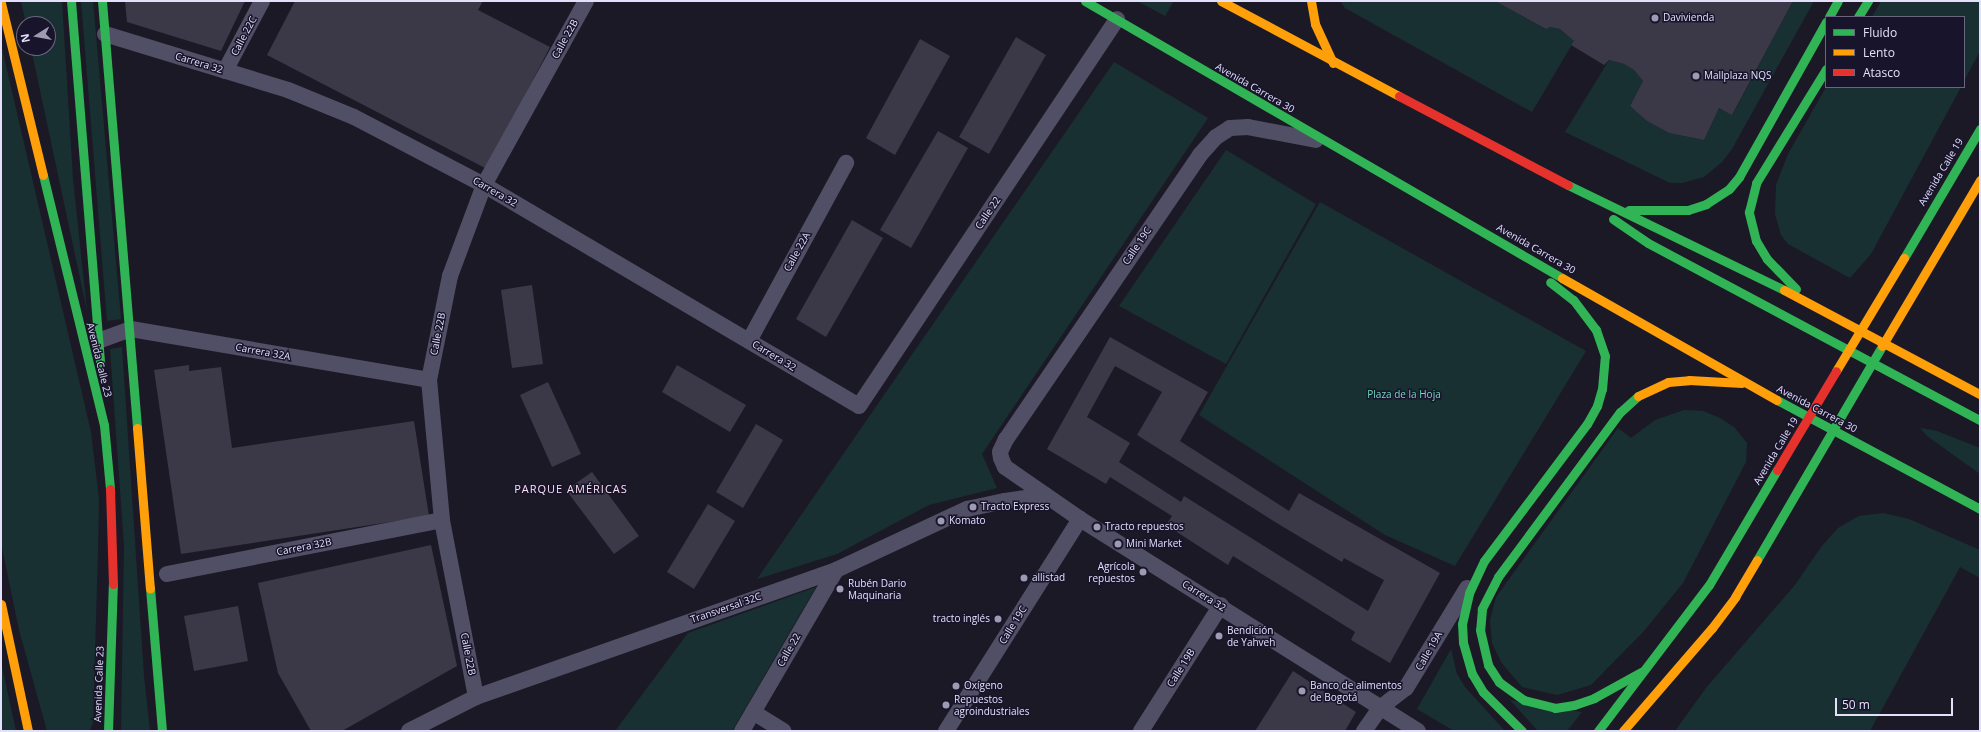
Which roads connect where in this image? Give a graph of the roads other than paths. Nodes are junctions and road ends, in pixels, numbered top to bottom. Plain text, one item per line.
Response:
1 (71, 1) edge
2 (102, 1) edge
3 (262, 1) edge
4 (1085, 1) edge
5 (1221, 1) edge
6 (1311, 1) edge
7 (1838, 1) edge
8 (1868, 1) edge
9 (583, 2) edge
10 (1, 3) edge
11 (1830, 16) edge
12 (1859, 16) edge
13 (1116, 20) junction
14 (1825, 24) edge
15 (105, 34) junction
16 (1333, 63) junction
17 (225, 71) junction
18 (1825, 71) edge
19 (1980, 129) edge
20 (1325, 142) junction
21 (846, 163) dead end
22 (1555, 179) junction
23 (1980, 180) edge
24 (484, 185) junction
25 (1617, 209) junction
26 (1495, 238) junction
27 (1808, 301) junction
28 (131, 329) junction
29 (98, 341) junction
30 (749, 341) junction
31 (429, 380) junction
32 (1746, 383) junction
33 (1980, 394) edge
34 (859, 406) joint
35 (1980, 420) edge
36 (104, 425) junction
37 (1000, 452) joint
38 (1046, 495) junction
39 (1980, 509) edge
40 (1080, 519) junction
41 (442, 520) junction
42 (1484, 561) junction
43 (836, 570) junction
44 (167, 574) dead end
45 (1, 604) edge
46 (1220, 605) junction
47 (1641, 672) junction
48 (476, 697) junction
49 (1380, 708) junction
50 (1642, 708) junction
51 (110, 709) junction
52 (753, 712) junction
53 (26, 718) junction
54 (28, 731) edge
55 (37, 731) edge
56 (102, 731) edge
57 (108, 731) edge
58 (162, 731) edge
59 (409, 731) edge
60 (742, 731) edge
61 (783, 731) edge
62 (946, 731) edge
63 (1141, 731) edge
64 (1364, 731) edge
65 (1418, 731) edge
66 (1522, 731) edge
67 (1598, 731) edge
68 (1622, 731) edge
69 (1636, 731) edge

1 - 29 main road
2 - 15 main road
3 - 17 street, Calle 22C
4 - 13 main road, Avenida Carrera 30
5 - 16 main road
6 - 16 main road
7 - 11 main road
8 - 12 main road
9 - 24 street, Calle 22B
10 - 36 main road, Avenida Calle 23
13 - 20 main road, Avenida Carrera 30
13 - 34 street, Calle 22
14 - 25 main road
15 - 17 street, Carrera 32
15 - 28 main road
16 - 22 main road
17 - 24 street, Carrera 32
18 - 27 main road
19 - 47 main road, Avenida Calle 19
20 - 26 main road, Avenida Carrera 30
20 - 37 street, Calle 19C
21 - 30 street, Calle 22A
22 - 25 main road
22 - 35 main road
23 - 50 main road
24 - 30 street, Carrera 32
24 - 31 street, Calle 22B
25 - 27 main road
26 - 32 main road, Avenida Carrera 30
26 - 42 main road
27 - 33 main road
28 - 29 street, Carrera 32A
28 - 31 street, Carrera 32A
28 - 58 main road
29 - 36 main road
30 - 34 street, Carrera 32
31 - 41 street, Calle 22B
32 - 39 main road, Avenida Carrera 30
32 - 47 main road
36 - 51 main road, Avenida Calle 23
37 - 38 street, Carrera 32
38 - 40 street, Carrera 32
38 - 43 street, Transversal 32C
40 - 46 street, Carrera 32
40 - 62 street, Calle 19C
41 - 44 street, Carrera 32B
41 - 48 street, Calle 22B
42 - 49 street, Calle 19A
42 - 66 main road
43 - 48 street, Transversal 32C
43 - 52 street, Calle 22
45 - 53 main road
46 - 49 street, Carrera 32
46 - 63 street, Calle 19B
47 - 67 main road, Avenida Calle 19
48 - 59 street, Transversal 32C
49 - 64 street, Calle 19A
49 - 65 street, Carrera 32
50 - 68 main road
50 - 69 main road
51 - 56 main road
51 - 57 main road, Avenida Calle 23
52 - 60 street, Calle 22
52 - 61 street
53 - 54 main road
53 - 55 main road

